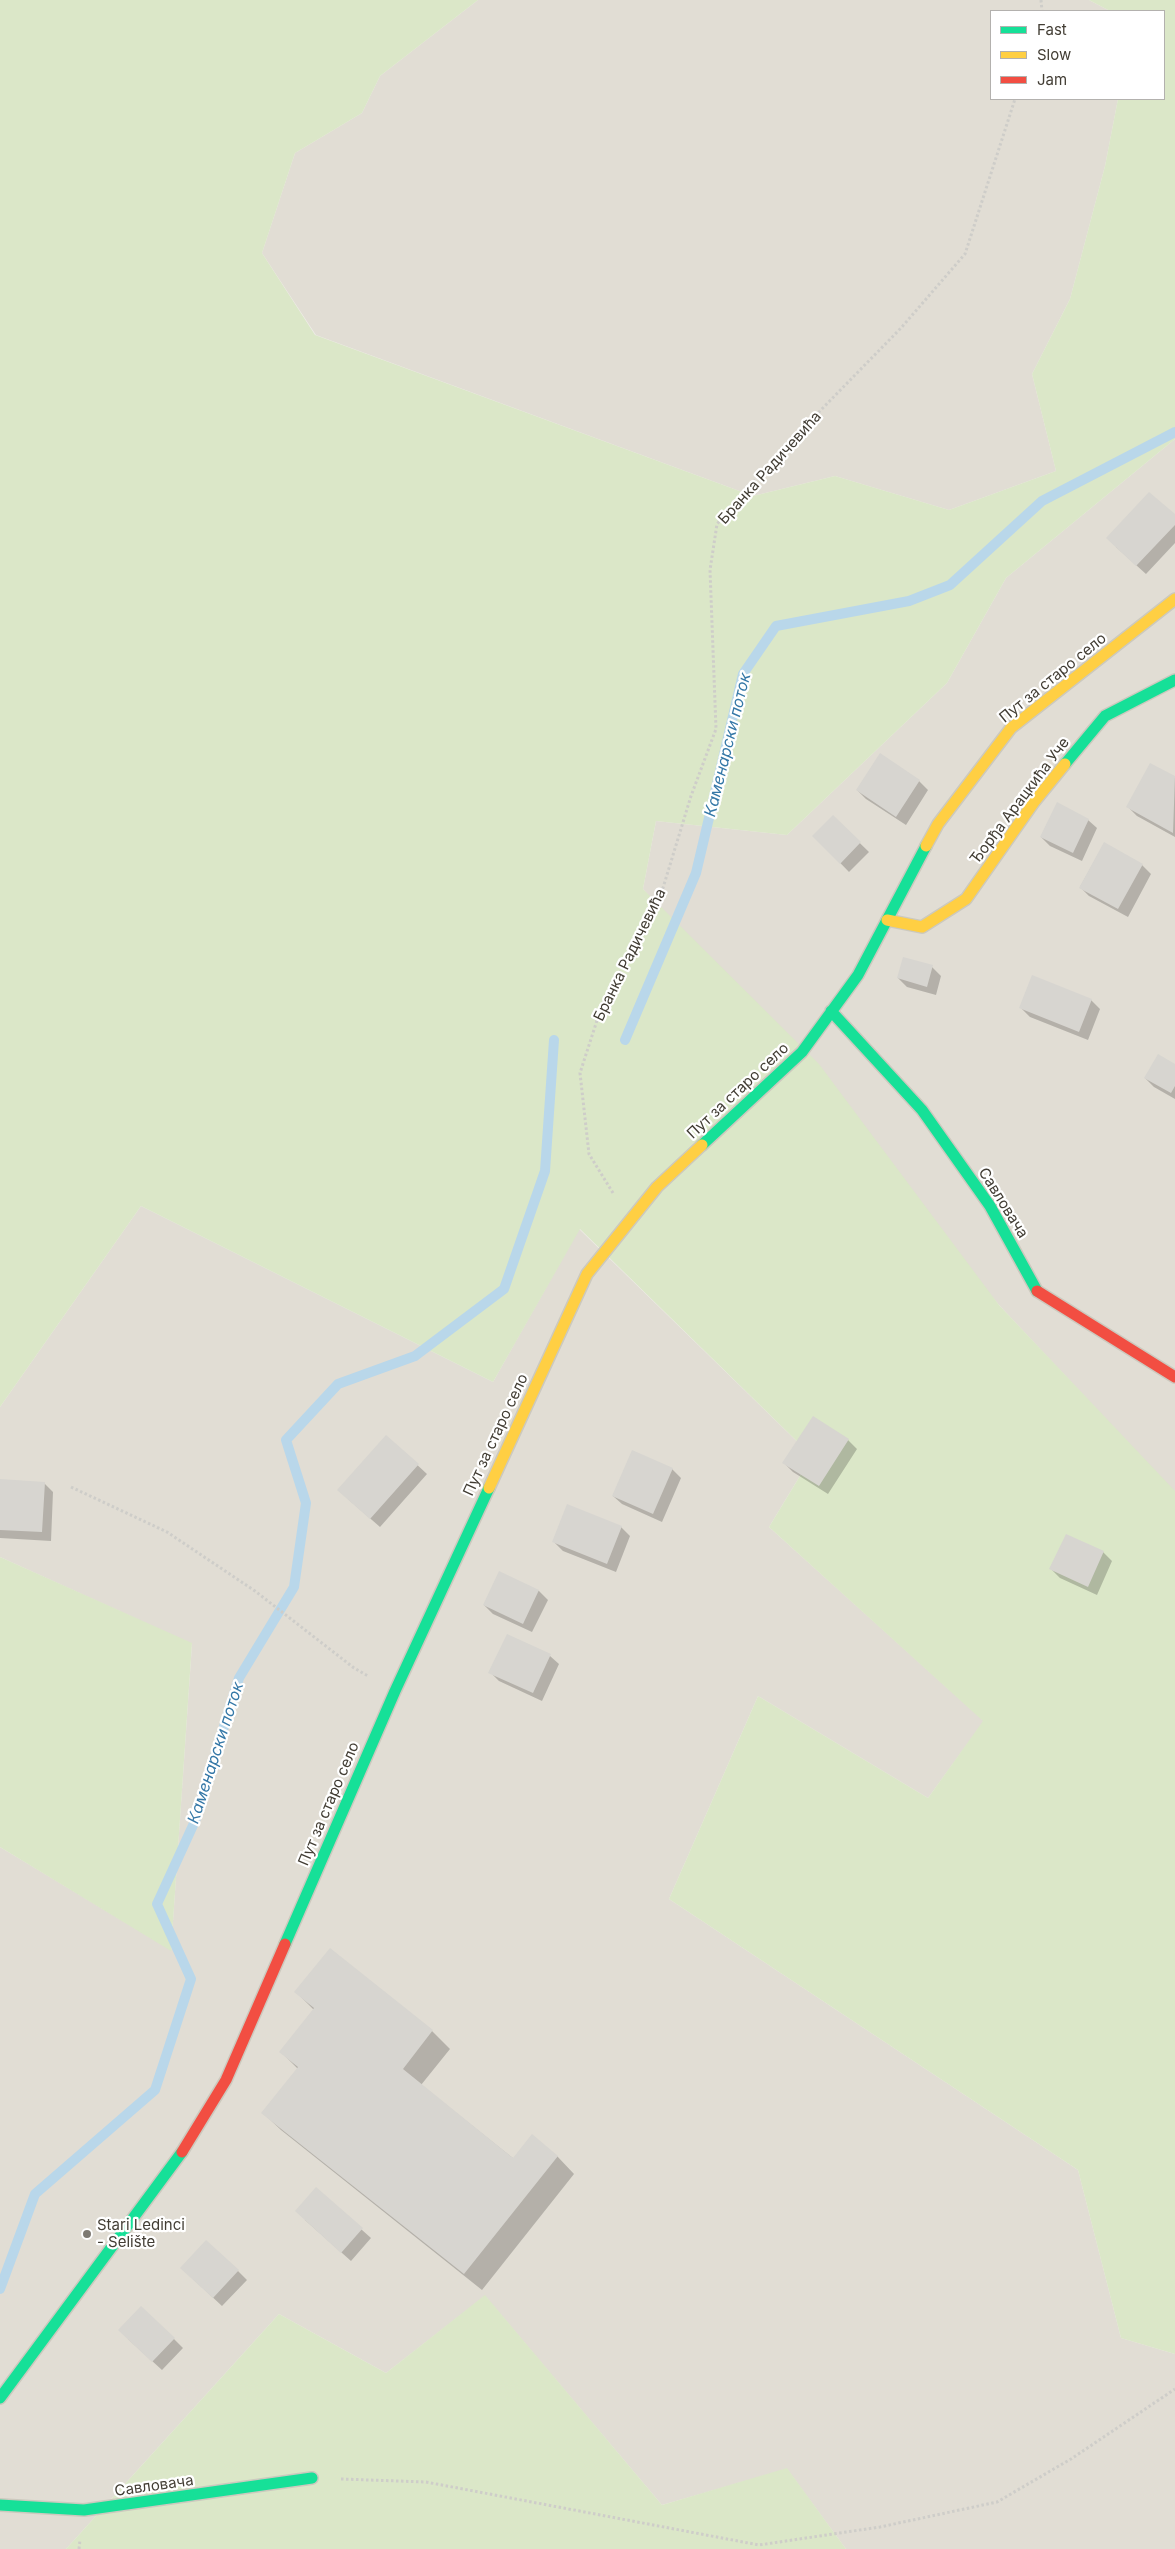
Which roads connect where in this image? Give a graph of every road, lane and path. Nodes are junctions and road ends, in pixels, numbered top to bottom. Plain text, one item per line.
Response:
1 (1015, 100) edge
2 (1175, 599) edge
3 (1175, 680) edge
4 (887, 920) junction
5 (831, 1011) junction
6 (630, 1221) junction
7 (1175, 1377) edge
8 (70, 1486) dead end
9 (395, 1691) junction
10 (1175, 2389) edge
11 (0, 2398) edge
12 (312, 2478) joint
13 (0, 2505) edge

1 - 6 path, Бранка Радичевића
2 - 4 street, Пут за старо село
3 - 4 street, Ђорђа Арацкића Уче
4 - 5 street, Пут за старо село
5 - 6 street, Пут за старо село
5 - 7 street, Савловача
6 - 9 street, Пут за старо село
8 - 9 path
9 - 11 street, Пут за старо село
10 - 12 path
12 - 13 street, Савловача

